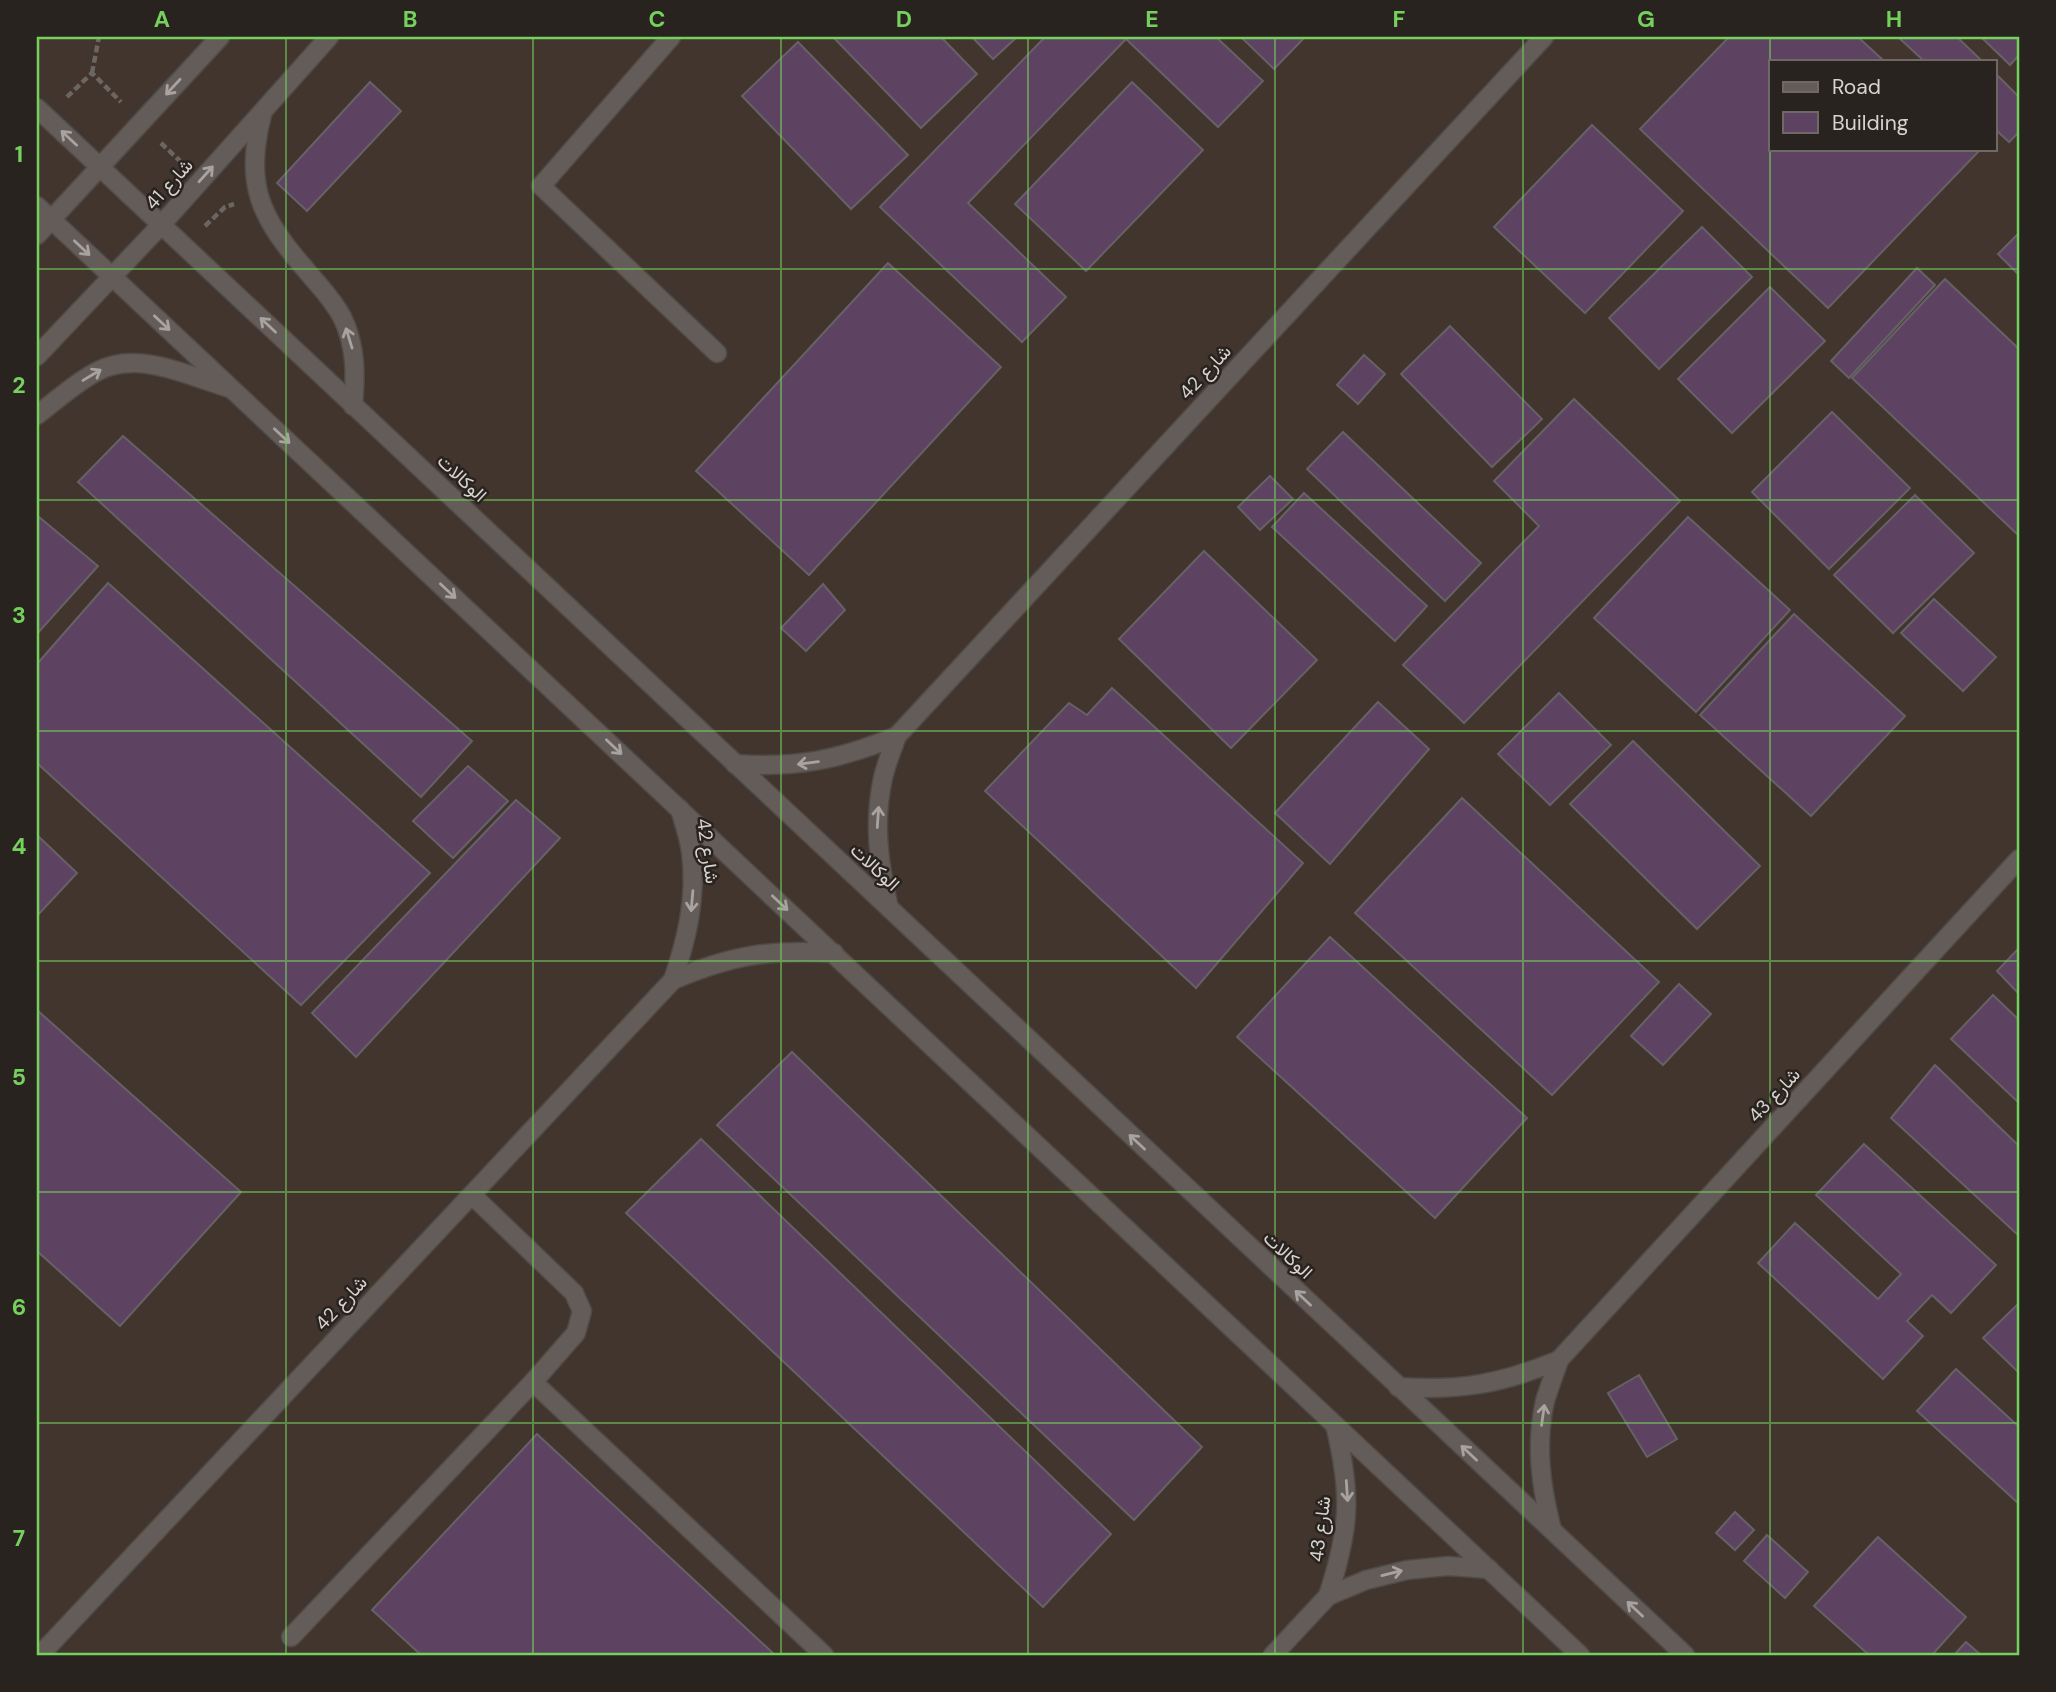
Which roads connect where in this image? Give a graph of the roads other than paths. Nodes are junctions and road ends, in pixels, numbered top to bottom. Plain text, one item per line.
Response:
1 (220, 37) edge
2 (329, 37) edge
3 (671, 37) edge
4 (1544, 37) edge
5 (37, 108) edge
6 (263, 111) junction
7 (100, 167) junction
8 (37, 206) edge
9 (51, 219) junction
10 (161, 225) junction
11 (37, 234) edge
12 (112, 277) junction
13 (717, 353) dead end
14 (37, 356) edge
15 (232, 389) junction
16 (354, 406) junction
17 (37, 415) edge
18 (897, 736) junction
19 (735, 764) junction
20 (680, 809) junction
21 (2019, 859) edge
22 (889, 908) junction
23 (834, 953) junction
24 (673, 980) junction
25 (472, 1195) junction
26 (1559, 1360) junction
27 (533, 1382) junction
28 (1398, 1387) junction
29 (1335, 1424) junction
30 (1552, 1531) junction
31 (1489, 1569) junction
32 (1328, 1596) junction
33 (291, 1637) dead end
34 (40, 1655) edge
35 (824, 1655) edge
36 (1273, 1655) edge
37 (1580, 1655) edge
38 (1685, 1655) edge

1 -> 7 street
2 - 6 street, شارع 41
3 - 13 street
4 - 18 street, شارع 42
7 -> 5 street, الوكالات
10 -> 6 street, شارع 41
16 -> 6 street
7 - 9 street
7 - 10 street, الوكالات
8 - 9 street
9 - 11 street
9 -> 12 street
10 - 12 street, شارع 41
16 -> 10 street, الوكالات
12 - 14 street, شارع 41
12 -> 15 street
17 -> 15 street
15 -> 20 street
16 - 19 street, الوكالات
18 -> 19 street, شارع 42
22 -> 18 street, شارع 42
19 - 22 street, الوكالات
20 -> 23 street
20 -> 24 street, شارع 42
21 - 26 street, شارع 43
28 -> 22 street, الوكالات
23 - 24 street, شارع 42
23 - 29 street
24 - 25 street, شارع 42
25 - 27 street
25 - 34 street, شارع 42
26 - 28 street, شارع 43
30 -> 26 street, شارع 43
27 - 33 street
27 - 35 street
30 -> 28 street, الوكالات
29 - 31 street
29 -> 32 street, شارع 43
38 -> 30 street, الوكالات
32 -> 31 street, شارع 43
31 - 37 street
32 - 36 street, شارع 43

